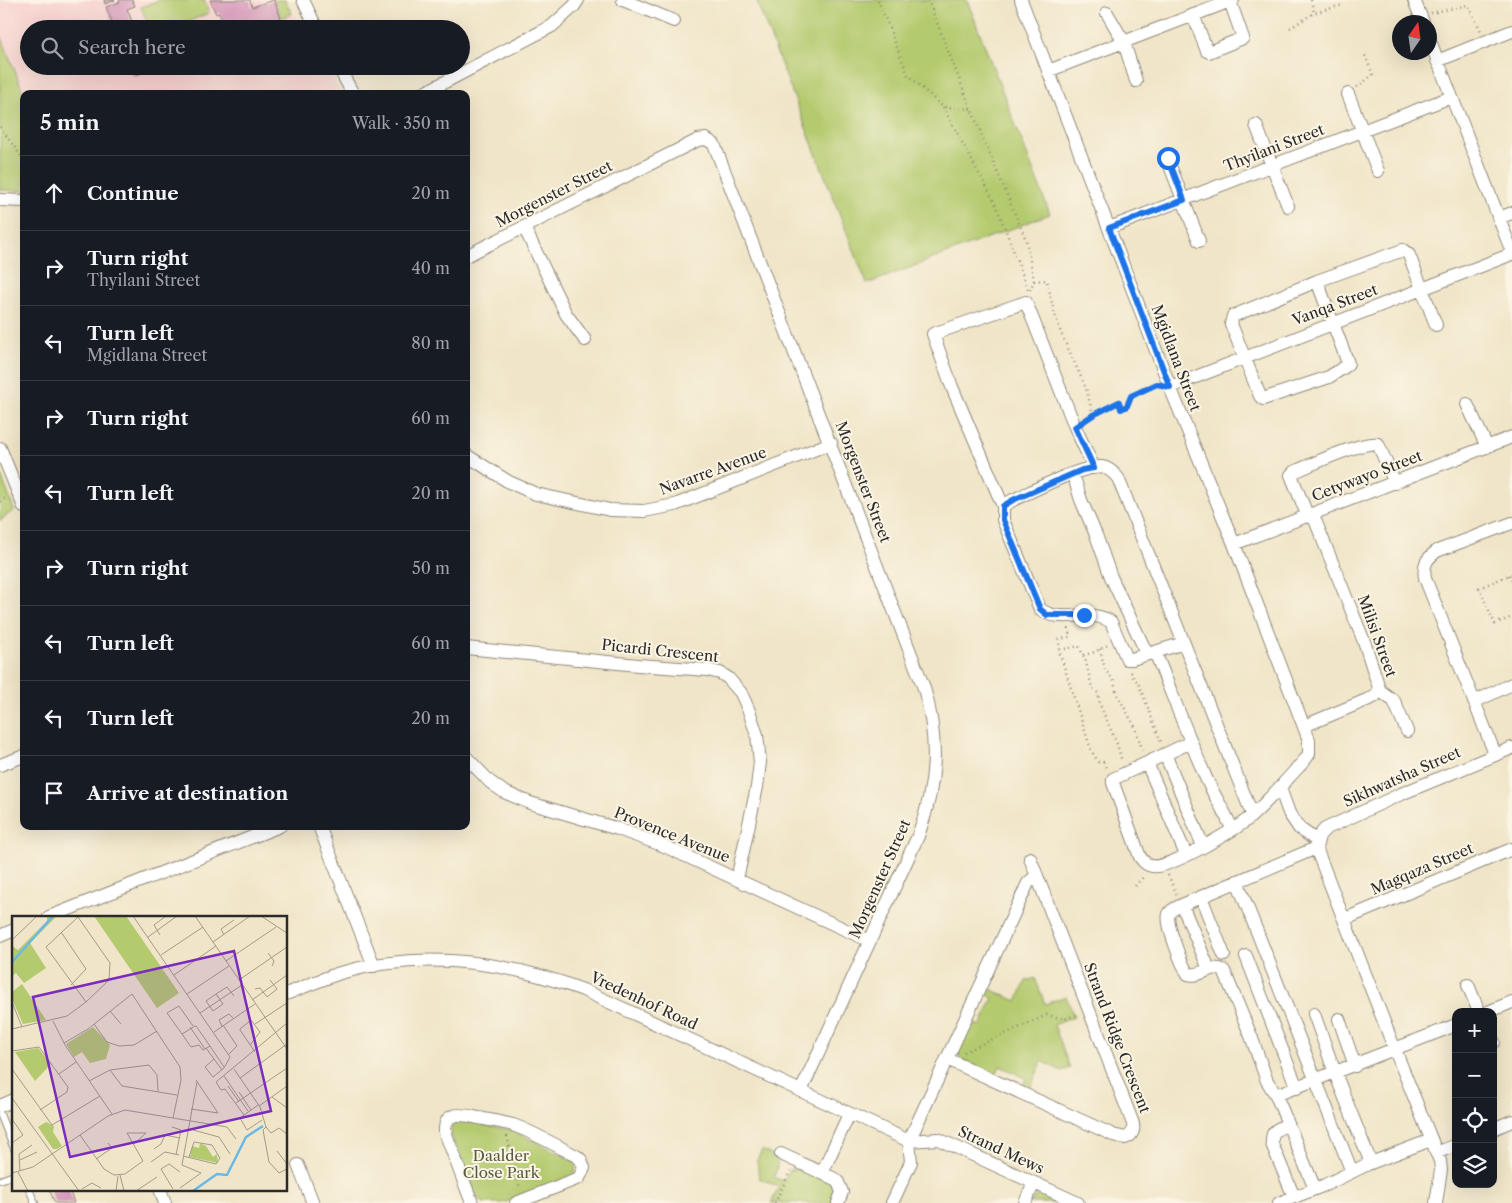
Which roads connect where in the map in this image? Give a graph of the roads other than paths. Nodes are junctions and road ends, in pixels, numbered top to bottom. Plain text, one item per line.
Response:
1 (303, 0) edge
2 (578, 0) edge
3 (623, 0) edge
4 (1021, 0) edge
5 (1231, 0) edge
6 (1414, 0) edge
7 (1107, 13) dead end
8 (1194, 15) junction
9 (1420, 15) edge
10 (313, 20) edge
11 (674, 21) dead end
12 (1512, 31) edge
13 (1124, 42) junction
14 (1437, 61) joint
15 (470, 69) edge
16 (1048, 71) junction
17 (343, 75) edge
18 (458, 75) edge
19 (1136, 82) dead end
20 (351, 90) edge
21 (430, 90) edge
22 (1348, 94) road end
23 (1451, 97) junction
24 (1256, 125) dead end
25 (1362, 131) junction
26 (1168, 158) dead end
27 (1272, 166) junction
28 (1378, 171) dead end
29 (0, 200) edge
30 (1184, 200) junction
31 (20, 201) edge
32 (1288, 206) dead end
33 (1512, 213) edge
34 (1499, 218) junction
35 (524, 228) junction
36 (1109, 228) junction
37 (1199, 242) dead end
38 (1512, 253) edge
39 (470, 254) edge
40 (1317, 281) junction
41 (1422, 289) junction
42 (1332, 324) junction
43 (1436, 325) dead end
44 (585, 340) dead end
45 (1244, 358) junction
46 (1170, 387) junction
47 (1467, 404) dead end
48 (1512, 437) edge
49 (831, 443) junction
50 (1487, 446) junction
51 (0, 448) edge
52 (470, 458) edge
53 (1094, 468) junction
54 (1073, 474) junction
55 (1395, 483) junction
56 (20, 497) edge
57 (1003, 506) junction
58 (1310, 516) junction
59 (1512, 523) edge
60 (1234, 544) junction
61 (1184, 643) junction
62 (470, 648) edge
63 (1151, 653) junction
64 (1512, 684) edge
65 (1379, 690) junction
66 (1474, 702) junction
67 (1304, 726) junction
68 (1407, 731) dead end
69 (1191, 742) junction
70 (1512, 748) edge
71 (1165, 754) junction
72 (1495, 754) junction
73 (20, 758) edge
74 (470, 761) edge
75 (1147, 763) junction
76 (0, 766) edge
77 (1280, 788) junction
78 (1252, 814) junction
79 (1232, 829) junction
80 (270, 830) edge
81 (321, 830) edge
82 (1317, 844) junction
83 (1204, 846) junction
84 (1512, 849) edge
85 (1186, 855) junction
86 (1030, 858) dead end
87 (1036, 876) junction
88 (736, 879) junction
89 (1237, 881) junction
90 (1201, 897) junction
91 (1182, 905) junction
92 (52, 916) edge
93 (1345, 919) junction
94 (12, 931) edge
95 (0, 936) edge
96 (870, 941) junction
97 (1224, 955) dead end
98 (1246, 956) dead end
99 (374, 966) junction
100 (1209, 969) junction
101 (1468, 985) dead end
102 (288, 993) edge
103 (1512, 1002) edge
104 (1477, 1008) edge
105 (1497, 1008) edge
106 (1314, 1014) dead end
107 (1338, 1019) dead end
108 (1452, 1027) edge
109 (1394, 1050) junction
110 (947, 1059) junction
111 (1355, 1066) junction
112 (1335, 1073) junction
113 (1316, 1080) junction
114 (1296, 1088) junction
115 (801, 1091) junction
116 (1276, 1095) junction
117 (12, 1101) edge
118 (0, 1106) edge
119 (0, 1114) edge
120 (849, 1114) junction
121 (1512, 1121) edge
122 (1288, 1124) junction
123 (1497, 1127) edge
124 (1431, 1140) junction
125 (909, 1141) junction
126 (12, 1144) edge
127 (1452, 1146) edge
128 (1436, 1153) junction
129 (781, 1154) dead end
130 (1371, 1163) junction
131 (298, 1164) dead end
132 (822, 1172) junction
133 (1352, 1172) junction
134 (12, 1176) edge
135 (0, 1180) edge
136 (1034, 1183) junction
137 (1315, 1189) junction
138 (29, 1190) edge
139 (160, 1190) edge
140 (1294, 1197) junction
141 (519, 1202) edge
142 (35, 1203) edge
143 (165, 1203) edge
144 (313, 1203) edge
145 (472, 1203) edge
146 (838, 1203) edge
147 (892, 1203) edge
148 (1025, 1203) edge
149 (1078, 1203) edge
150 (1279, 1203) edge
151 (1436, 1203) edge

1 - 10 street
2 - 15 street
3 - 11 street
4 - 16 street, Mgidlana Street
5 - 8 street
5 - 8 street
6 - 9 street
7 - 13 street
8 - 13 street
12 - 14 street
13 - 16 street
13 - 19 street
14 - 23 street
16 - 36 street, Mgidlana Street
17 - 20 street
18 - 21 street
22 - 25 street
23 - 25 street, Thyilani Street
23 - 34 street
24 - 27 street
25 - 27 street, Thyilani Street
25 - 28 street
26 - 30 street
27 - 30 street, Thyilani Street
27 - 32 street
29 - 31 street
30 - 36 street, Thyilani Street
30 - 37 street
33 - 34 street
34 - 38 street
35 - 39 street, Morgenster Street
35 - 44 street
35 - 49 street, Morgenster Street
36 - 46 street, Mgidlana Street
38 - 41 street, Vanqa Street
40 - 41 street
40 - 42 street
40 - 45 street
41 - 42 street, Vanqa Street
41 - 43 street
42 - 45 street, Vanqa Street
42 - 45 street
45 - 46 street, Vanqa Street
46 - 60 street, Mgidlana Street
47 - 50 street
48 - 50 street, Cetywayo Street
49 - 52 street, Navarre Avenue
49 - 96 street, Morgenster Street
50 - 55 street, Cetywayo Street
51 - 56 street
53 - 54 street
53 - 57 street
53 - 61 street
54 - 57 street
54 - 63 street
55 - 58 street, Cetywayo Street
55 - 58 street, Milisi Street
57 - 63 street
58 - 60 street, Cetywayo Street
58 - 65 street, Milisi Street
59 - 66 street
60 - 67 street, Mgidlana Street
61 - 63 street
61 - 78 street
62 - 88 street, Picardi Crescent
63 - 69 street
64 - 66 street
65 - 67 street, Milisi Street
65 - 68 street
66 - 72 street
67 - 77 street, Mgidlana Street
69 - 71 street
69 - 79 street
70 - 72 street, Sikhwatsha Street
71 - 75 street
71 - 83 street
72 - 82 street, Sikhwatsha Street
73 - 76 street
74 - 88 street, Provence Avenue
75 - 85 street
75 - 85 street
77 - 78 street
77 - 82 street
78 - 79 street
79 - 83 street
80 - 92 street
81 - 99 street
82 - 89 street
82 - 93 street
83 - 85 street
84 - 93 street, Magqaza Street
86 - 87 street, Strand Ridge Crescent
87 - 110 street
87 - 110 street, Strand Ridge Crescent
88 - 96 street, Provence Avenue
89 - 90 street
89 - 113 street
90 - 91 street
90 - 97 street
91 - 100 street
91 - 100 street
93 - 109 street
94 - 95 street
96 - 115 street, Morgenster Street
98 - 114 street
99 - 102 street, Vredenhof Road
99 - 115 street, Vredenhof Road
100 - 116 street
101 - 104 street
103 - 105 street
106 - 112 street
107 - 111 street
108 - 109 street
109 - 111 street
109 - 124 street
110 - 125 street
111 - 112 street
112 - 113 street
112 - 130 street
113 - 114 street
113 - 133 street
114 - 116 street
115 - 120 street, Vredenhof Road
116 - 122 street
117 - 118 street
119 - 126 lane
120 - 125 street, Vredenhof Road
120 - 132 street
121 - 123 street
122 - 137 street
122 - 140 street
124 - 128 street
124 - 130 street
125 - 136 street, Strand Mews
125 - 147 street
127 - 128 street
128 - 151 street
129 - 132 street
130 - 133 street
131 - 144 street
132 - 146 street
133 - 137 street
134 - 135 lane
136 - 148 street
136 - 149 street, Strand Mews
137 - 140 street
138 - 142 lane
139 - 143 street
140 - 150 street
141 - 145 street

